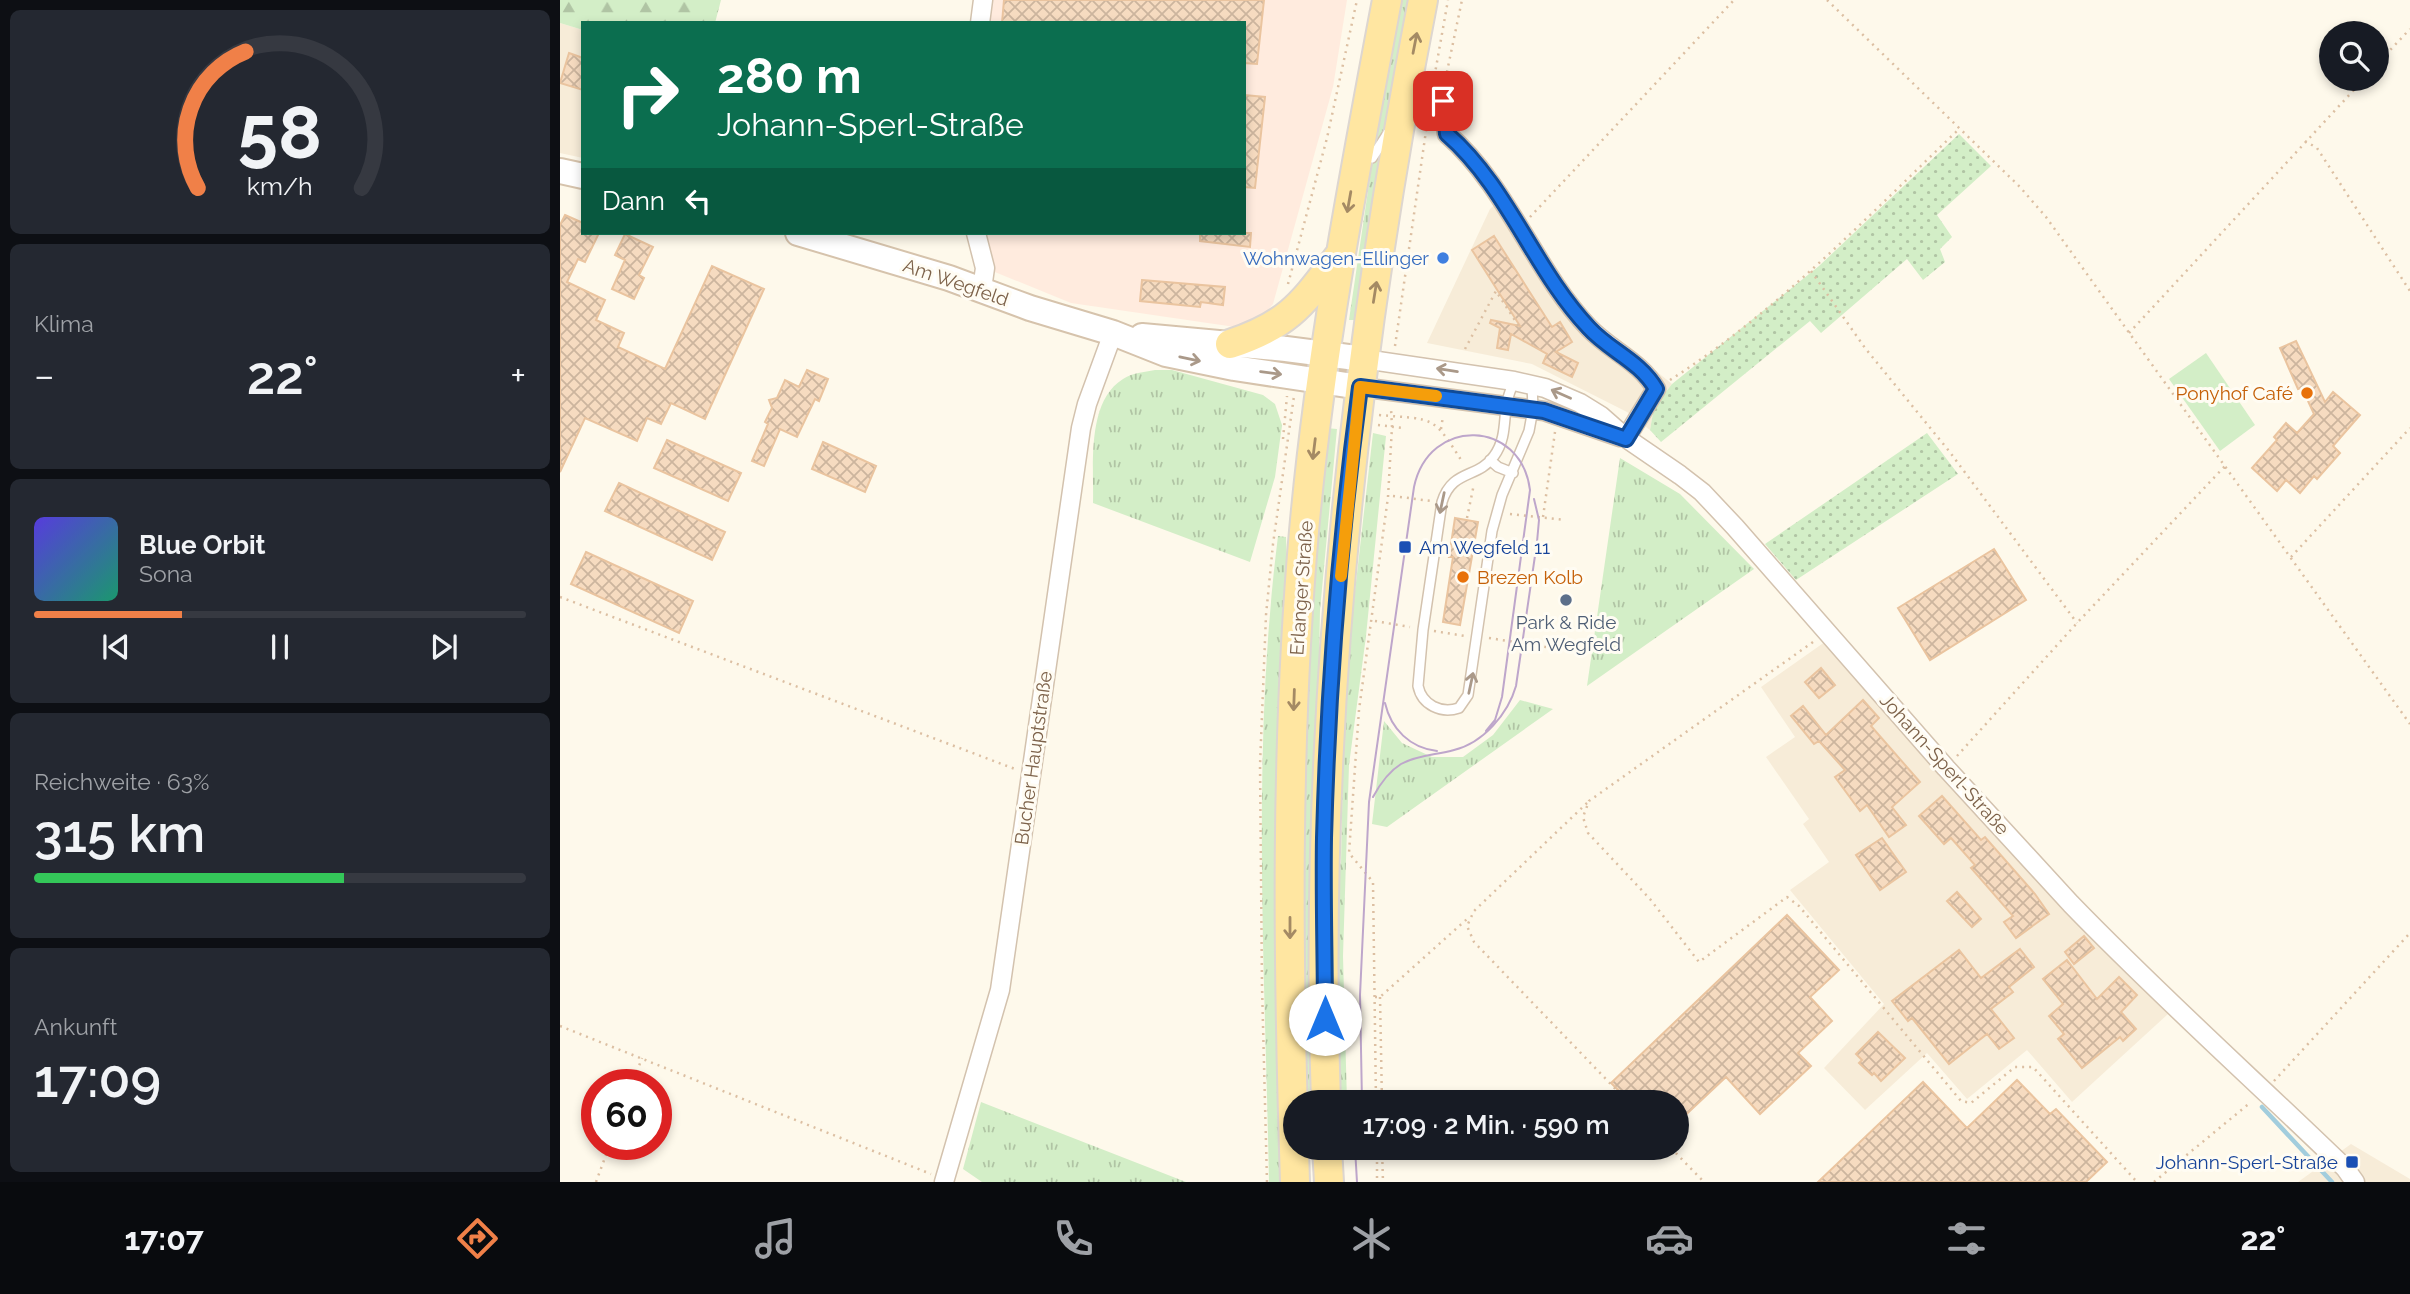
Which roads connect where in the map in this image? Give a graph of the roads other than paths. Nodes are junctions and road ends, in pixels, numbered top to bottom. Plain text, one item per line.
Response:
1 (983, 0) edge
2 (1387, 0) edge
3 (1423, 0) edge
4 (980, 21) edge
5 (1434, 104) road end
6 (1390, 131) dead end
7 (1372, 158) dead end
8 (560, 170) edge
9 (581, 175) edge
10 (805, 235) edge
11 (976, 235) edge
12 (1340, 254) junction
13 (982, 289) junction
14 (1114, 333) junction
15 (1230, 344) junction
16 (1364, 359) junction
17 (1324, 368) junction
18 (1523, 382) junction
19 (1360, 387) junction
20 (1506, 405) junction
21 (1533, 409) junction
22 (1626, 439) junction
23 (1490, 460) junction
24 (1513, 473) junction
25 (1326, 1090) edge
26 (1328, 1160) edge
27 (944, 1181) edge
28 (1295, 1182) edge
29 (1329, 1182) edge
30 (2355, 1182) edge

1 - 4 street
2 -> 12 main road, Erlanger Straße
16 -> 3 main road, Erlanger Straße
5 - 22 street
6 - 7 lane
8 - 9 street
10 - 13 street, Am Wegfeld
11 - 13 street
12 - 15 main road
12 - 17 main road, Erlanger Straße
13 - 14 street, Am Wegfeld
14 - 15 street, Am Wegfeld
14 -> 17 street, Am Wegfeld
14 - 27 street, Bucher Hauptstraße
15 - 17 street, Am Wegfeld
16 - 17 street, Am Wegfeld
18 -> 16 street, Johann-Sperl-Straße
16 - 19 main road, Erlanger Straße
17 - 19 street, Johann-Sperl-Straße
17 -> 28 main road, Erlanger Straße
18 - 20 lane
18 - 21 lane
22 -> 18 street, Johann-Sperl-Straße
19 - 20 street, Johann-Sperl-Straße
19 - 25 main road, Erlanger Straße
20 - 21 street, Johann-Sperl-Straße
20 - 23 lane
21 - 22 street, Johann-Sperl-Straße
21 - 24 lane
22 - 30 street, Johann-Sperl-Straße
23 - 24 lane
23 -> 24 lane
26 - 29 main road

